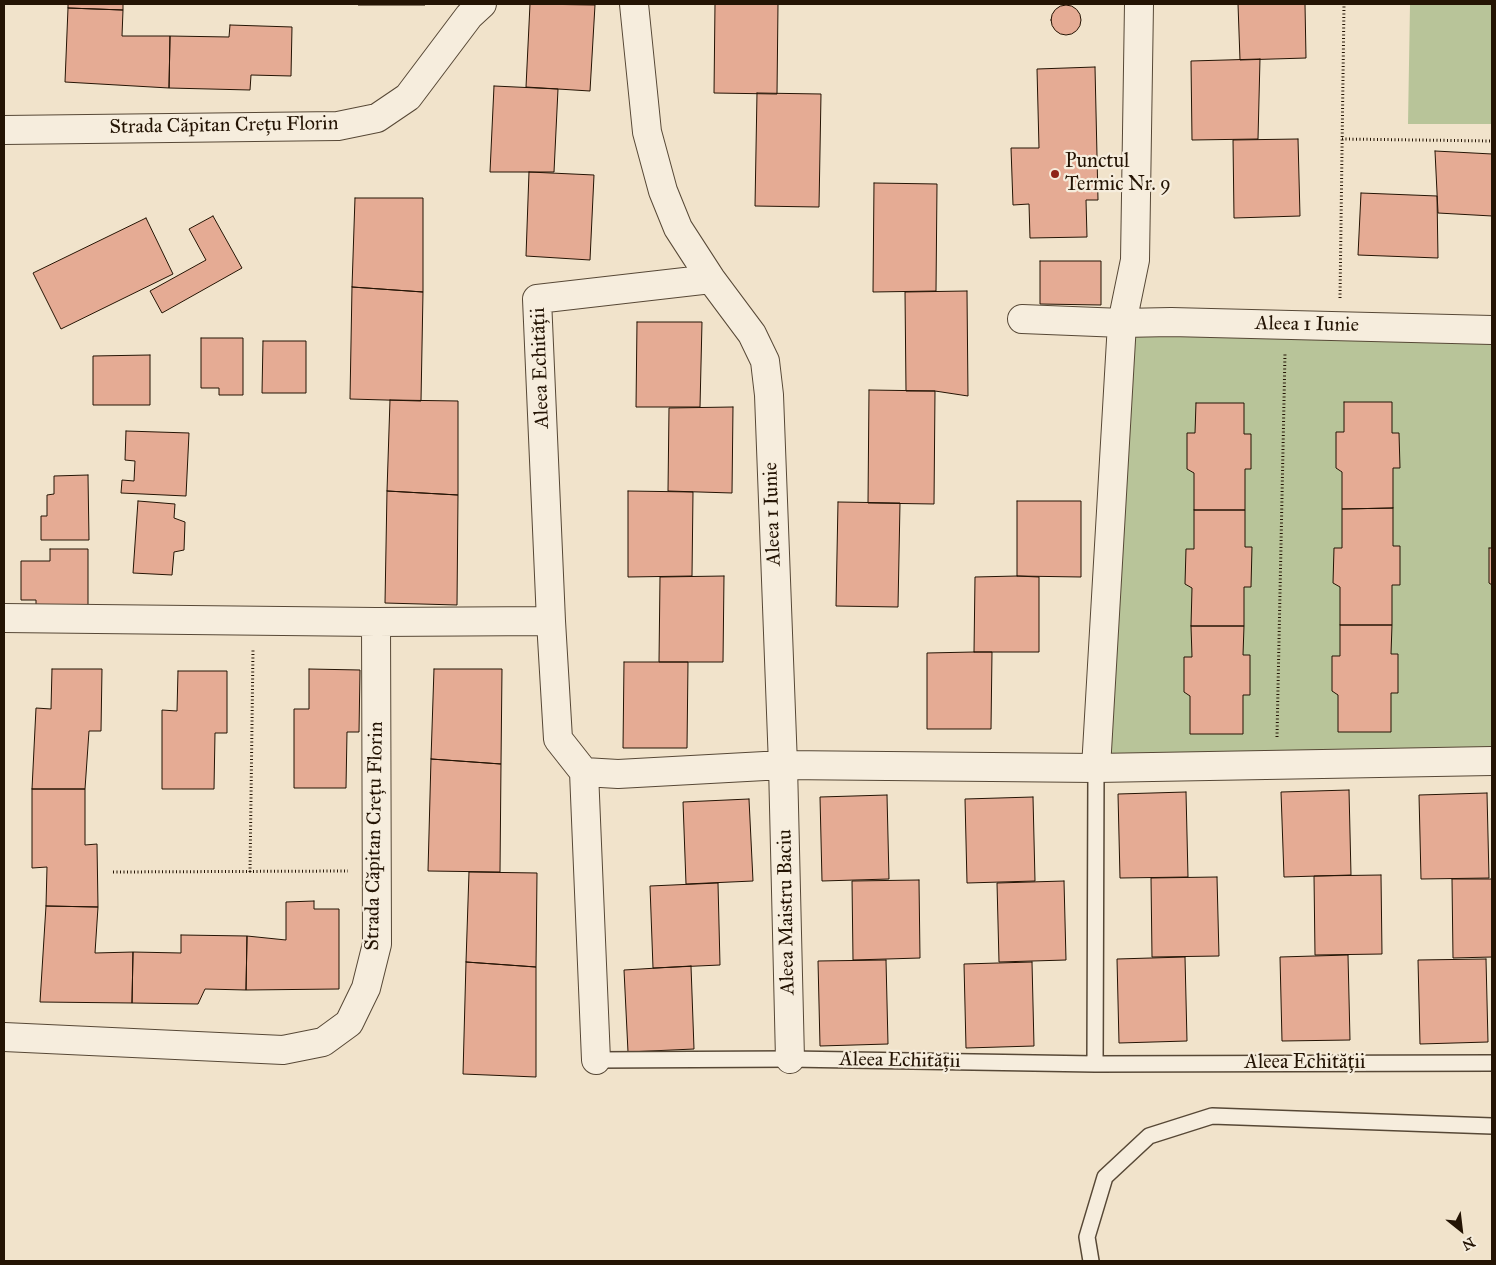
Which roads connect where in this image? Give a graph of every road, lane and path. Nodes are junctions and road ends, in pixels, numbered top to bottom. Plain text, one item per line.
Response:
1 (482, 4) edge
2 (634, 4) edge
3 (1139, 4) edge
4 (1344, 4) edge
5 (4, 130) edge
6 (1342, 139) junction
7 (1492, 142) edge
8 (711, 279) junction
9 (1022, 319) dead end
10 (1122, 323) junction
11 (1285, 325) junction
12 (1340, 326) junction
13 (1492, 330) edge
14 (4, 618) edge
15 (253, 621) junction
16 (550, 621) junction
17 (376, 622) junction
18 (1492, 761) edge
19 (783, 765) junction
20 (1277, 765) junction
21 (1096, 768) junction
22 (584, 772) junction
23 (376, 871) junction
24 (114, 872) dead end
25 (250, 872) junction
26 (4, 1037) edge
27 (790, 1059) junction
28 (596, 1060) joint
29 (1492, 1063) edge
30 (1095, 1064) junction
31 (1492, 1126) edge
32 (1091, 1261) edge

1 - 5 street, Strada Căpitan Crețu Florin
2 - 8 street
3 - 10 street
4 - 6 path
6 - 7 path
6 - 12 path
8 - 16 street, Aleea Echității
8 - 19 street, Aleea 1 Iunie
9 - 10 street, Aleea 1 Iunie
10 - 11 street, Aleea 1 Iunie
10 - 21 street
11 - 12 street, Aleea 1 Iunie
11 - 20 path
12 - 13 street, Aleea 1 Iunie
14 - 15 street
15 - 17 street
15 - 25 path
16 - 17 street
16 - 22 street, Aleea Echității
17 - 23 street, Strada Căpitan Crețu Florin
18 - 20 street
19 - 21 street
19 - 22 street
19 - 27 street, Aleea Maistru Baciu
20 - 21 street
21 - 30 lane
22 - 28 street, Aleea Echității
23 - 25 path
23 - 26 street, Strada Căpitan Crețu Florin
24 - 25 path
27 - 28 lane, Aleea Echității
27 - 30 lane, Aleea Echității
29 - 30 lane, Aleea Echității
31 - 32 lane

